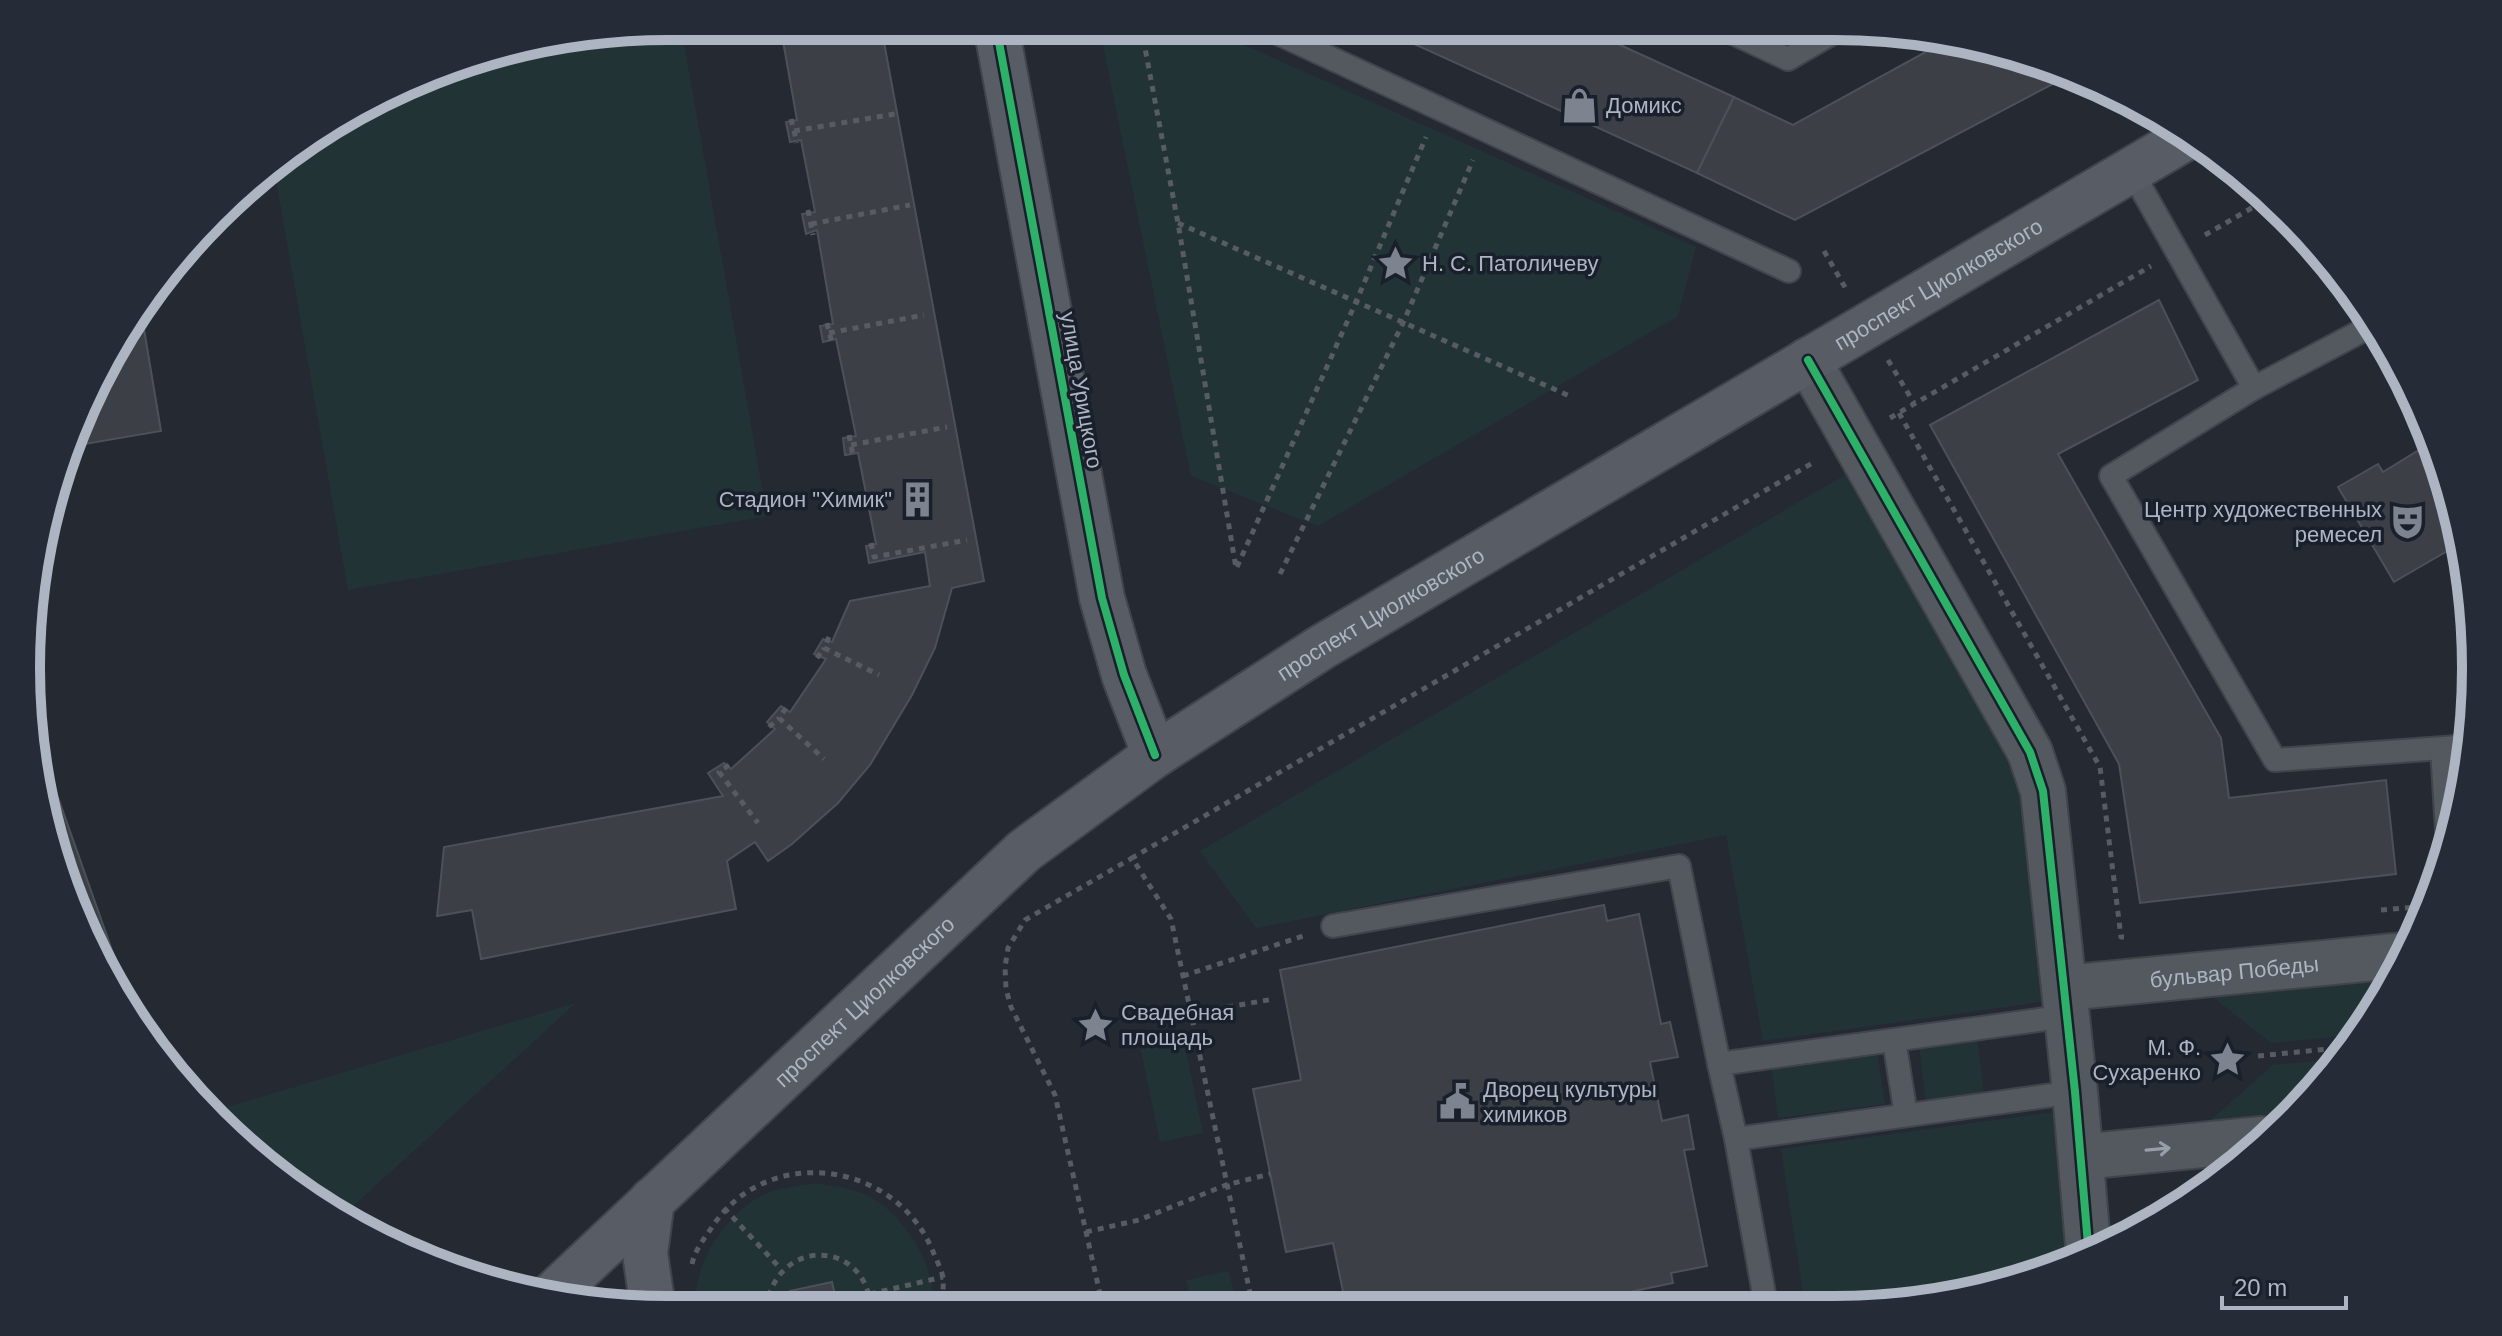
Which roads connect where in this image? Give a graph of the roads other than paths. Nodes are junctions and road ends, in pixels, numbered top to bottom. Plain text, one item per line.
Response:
1 (999, 40) edge
2 (1292, 40) edge
3 (1748, 40) edge
4 (1821, 40) edge
5 (2178, 143) edge
6 (2131, 170) junction
7 (1789, 271) dead end
8 (2363, 330) edge
9 (1808, 360) junction
10 (2254, 388) junction
11 (2457, 747) edge
12 (2442, 749) junction
13 (1155, 755) junction
14 (2446, 810) edge
15 (1333, 926) road end
16 (2391, 957) edge
17 (2066, 1002) junction
18 (1894, 1040) junction
19 (1719, 1064) junction
20 (2075, 1092) junction
21 (1906, 1115) junction
22 (1736, 1139) junction
23 (2247, 1140) edge
24 (2081, 1157) junction
25 (652, 1200) junction
26 (2088, 1242) edge
27 (561, 1287) edge
28 (651, 1296) edge
29 (1764, 1296) edge

1 - 13 main road, улица Урицкого
2 - 7 lane
3 - 4 lane
5 - 6 main road, проспект Циолковского
6 - 9 main road, проспект Циолковского
6 - 10 lane
8 - 10 lane
9 - 13 main road, проспект Циолковского
9 - 17 street
10 - 12 lane
11 - 12 lane
12 - 14 lane
13 - 25 main road, проспект Циолковского
15 - 19 lane
16 - 17 street, бульвар Победы
17 - 18 lane
17 - 20 street
18 - 19 lane
18 - 21 lane
19 - 22 lane
20 - 21 lane
20 - 24 street
21 - 22 lane
22 - 29 lane
24 -> 23 street
24 - 26 street
25 - 27 main road, проспект Циолковского
25 - 28 main road

